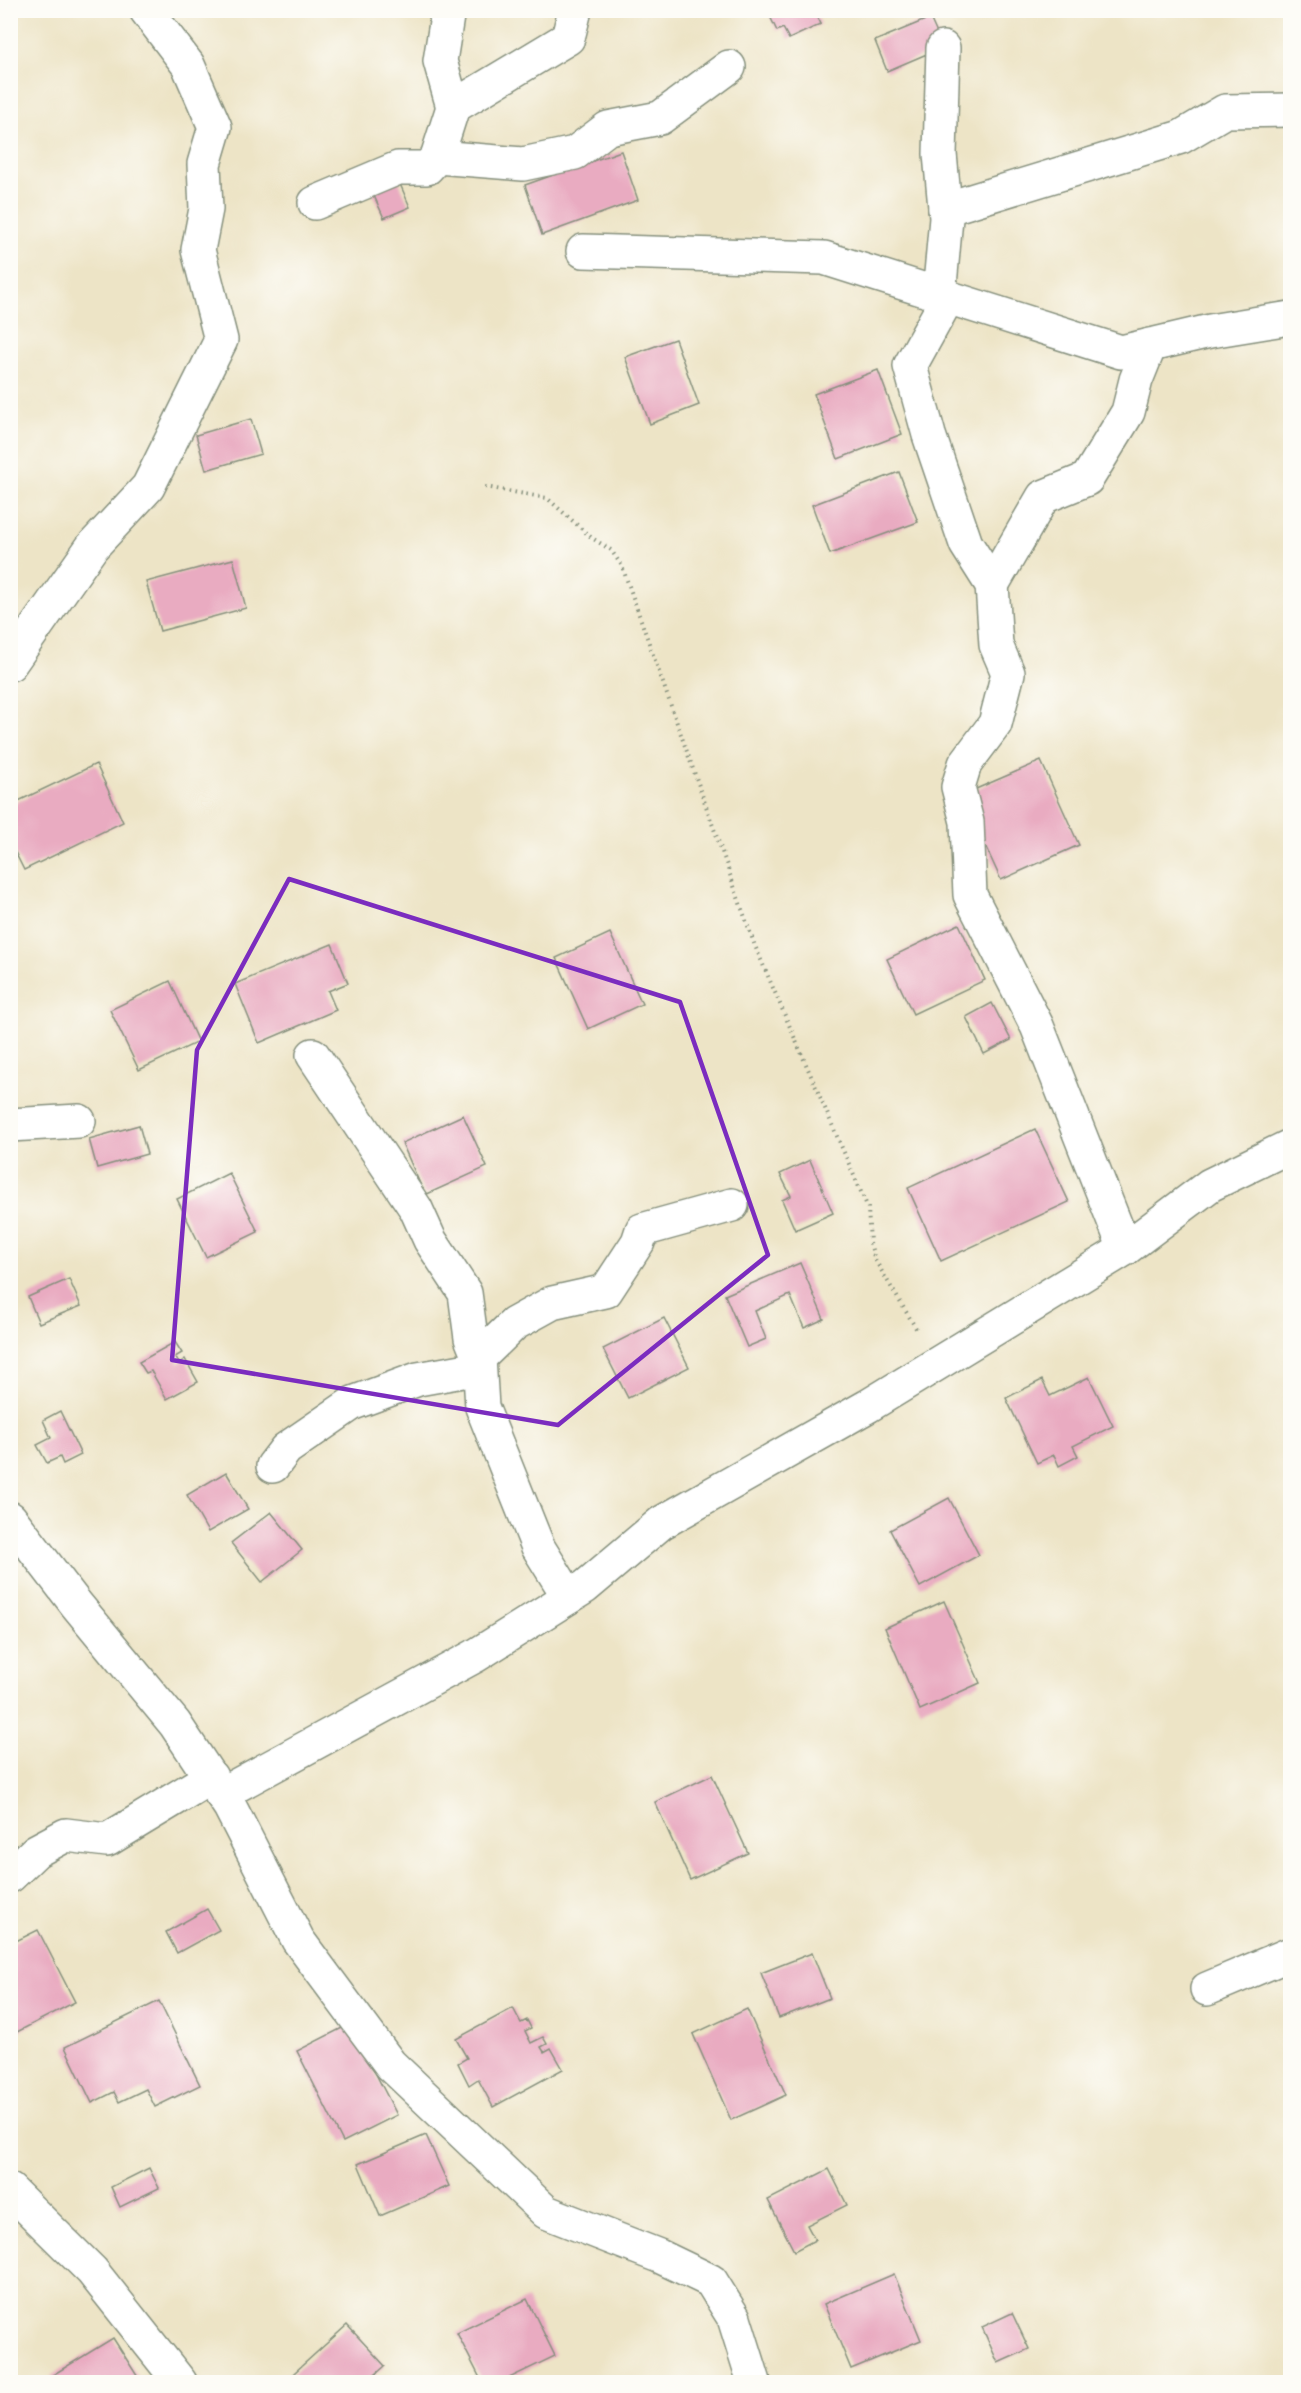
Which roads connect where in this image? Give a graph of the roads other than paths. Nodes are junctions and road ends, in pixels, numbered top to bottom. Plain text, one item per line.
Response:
1 (146, 10) edge
2 (448, 10) edge
3 (575, 10) edge
4 (943, 48) dead end
5 (729, 67) dead end
6 (453, 107) junction
7 (1290, 110) edge
8 (437, 156) junction
9 (315, 203) dead end
10 (945, 210) junction
11 (583, 251) dead end
12 (943, 297) junction
13 (1290, 318) edge
14 (1150, 345) junction
15 (992, 585) junction
16 (10, 664) edge
17 (313, 1055) dead end
18 (78, 1121) dead end
19 (10, 1125) edge
20 (1290, 1146) edge
21 (732, 1205) dead end
22 (1125, 1249) junction
23 (479, 1363) junction
24 (273, 1466) dead end
25 (10, 1518) edge
26 (569, 1597) junction
27 (216, 1786) junction
28 (10, 1876) edge
29 (1290, 1954) edge
30 (1207, 1989) dead end
31 (10, 2190) edge
32 (180, 2382) edge
33 (754, 2382) edge

1 - 16 street
2 - 6 street
3 - 6 street
4 - 10 street
5 - 8 street
6 - 8 street
7 - 10 street
8 - 9 street
10 - 12 street
11 - 12 street
12 - 14 street
12 - 15 street
13 - 14 street
14 - 15 street
15 - 22 street
17 - 23 street
18 - 19 street
20 - 22 street
21 - 23 street
22 - 26 street
23 - 24 street
23 - 26 street
25 - 27 street
26 - 27 street
27 - 28 street
27 - 33 street
29 - 30 street
31 - 32 street

